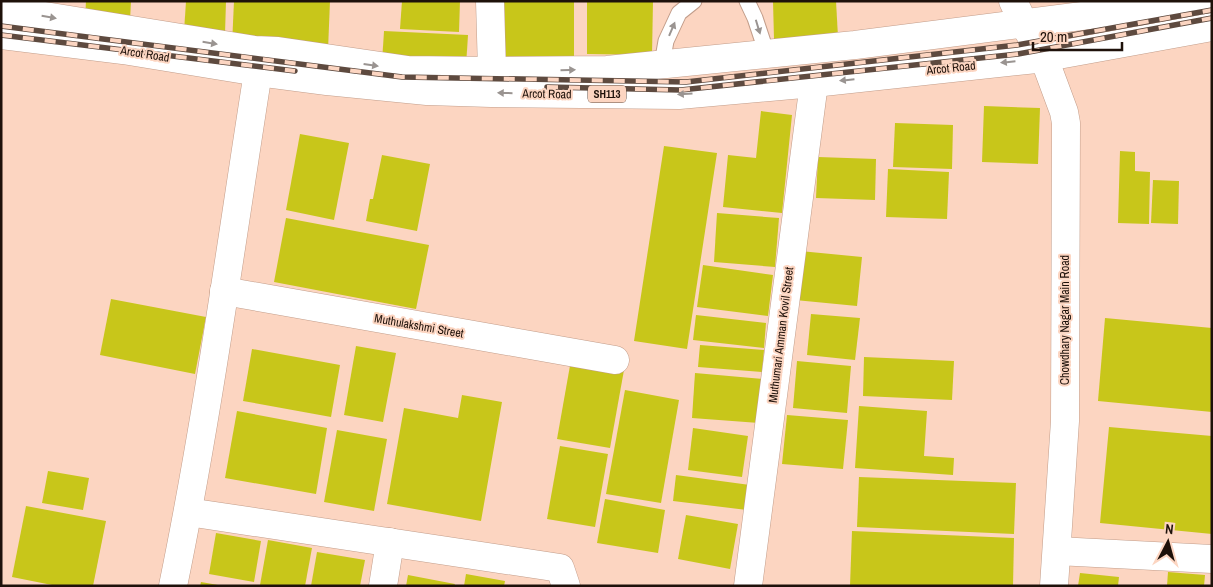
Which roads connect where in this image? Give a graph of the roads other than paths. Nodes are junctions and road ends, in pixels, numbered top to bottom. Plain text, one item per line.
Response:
1 (490, 1) edge
2 (694, 1) edge
3 (747, 1) edge
4 (1199, 1) edge
5 (1029, 12) edge
6 (8, 18) edge
7 (1212, 27) edge
8 (767, 54) junction
9 (1044, 58) junction
10 (662, 64) junction
11 (492, 71) junction
12 (258, 72) junction
13 (814, 84) junction
14 (224, 291) junction
15 (614, 360) dead end
16 (188, 512) junction
17 (390, 542) junction
18 (1057, 551) junction
19 (1212, 559) edge
20 (173, 586) edge
21 (383, 586) edge
22 (566, 586) edge
23 (748, 586) edge
24 (1054, 586) edge

1 - 11 street
10 -> 2 lane
3 -> 8 lane
4 - 5 street, Arcot Road / SH113
5 - 8 street, Arcot Road / SH113
5 - 9 street, Chowdhary Nagar Main Road
6 -> 11 street, Arcot Road / SH113
6 - 12 street, Arcot Road / SH113
7 - 9 street, Arcot Road / SH113
8 - 10 street, Arcot Road / SH113
9 -> 13 street, Arcot Road / SH113
9 - 18 street, Chowdhary Nagar Main Road
11 -> 10 street, Arcot Road / SH113
13 -> 12 street, Arcot Road / SH113
12 - 14 street
13 - 23 street, Muthumari Amman Kovil Street
14 - 15 street, Muthulakshmi Street
14 - 16 street
16 - 17 street
16 - 20 street
17 - 21 street
17 - 22 street
18 - 19 street
18 - 24 street, Chowdhary Nagar Main Road

